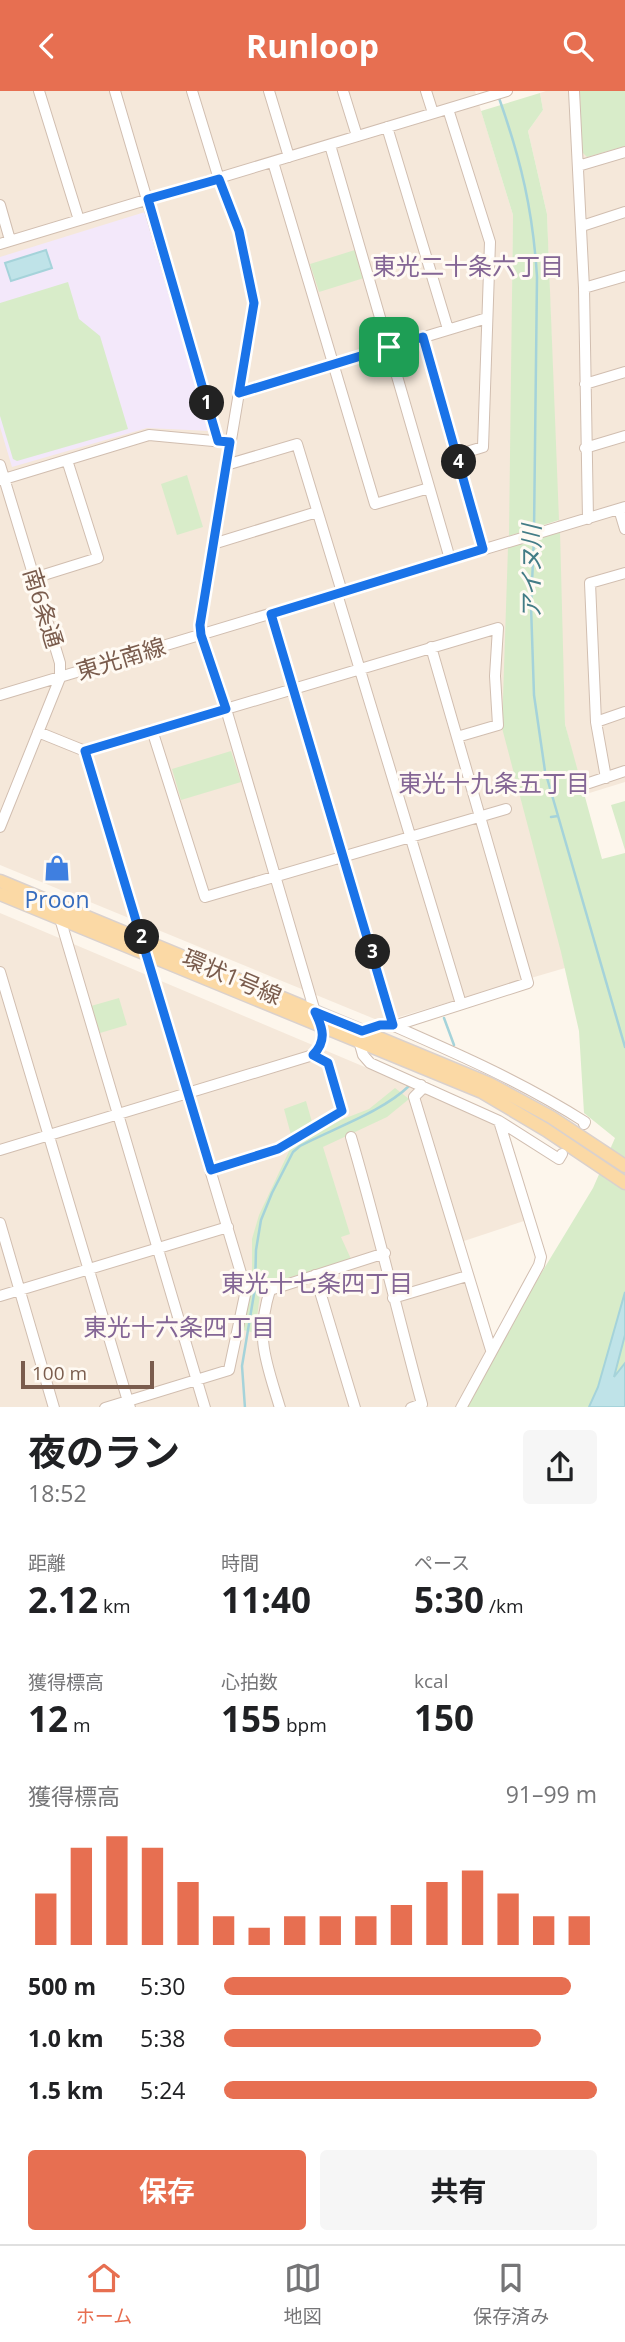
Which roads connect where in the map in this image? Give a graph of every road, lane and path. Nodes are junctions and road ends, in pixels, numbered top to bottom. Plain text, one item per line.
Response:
1 (39, 91) edge
2 (115, 91) edge
3 (192, 91) edge
4 (269, 91) edge
5 (343, 91) edge
6 (426, 91) edge
7 (507, 91) edge
8 (574, 91) edge
9 (448, 109) junction
10 (433, 113) junction
11 (387, 127) junction
12 (357, 136) junction
13 (330, 145) junction
14 (625, 152) edge
15 (289, 157) junction
16 (273, 162) junction
17 (578, 166) junction
18 (219, 179) junction
19 (148, 199) junction
20 (0, 205) edge
21 (625, 212) edge
22 (79, 220) junction
23 (582, 226) junction
24 (5, 242) edge
25 (625, 276) edge
26 (584, 288) junction
27 (487, 318) junction
28 (448, 329) junction
29 (423, 337) junction
30 (389, 347) junction
31 (333, 364) junction
32 (625, 372) edge
33 (585, 384) junction
34 (239, 393) junction
35 (625, 436) edge
36 (218, 441) junction
37 (230, 442) junction
38 (585, 448) junction
39 (457, 455) junction
40 (68, 460) junction
41 (0, 465) edge
42 (226, 465) junction
43 (2, 480) edge
44 (429, 488) junction
45 (622, 508) edge
46 (317, 512) junction
47 (588, 519) junction
48 (625, 529) edge
49 (213, 544) junction
50 (483, 549) junction
51 (450, 559) junction
52 (625, 573) edge
53 (34, 578) junction
54 (339, 593) junction
55 (271, 614) junction
56 (201, 635) junction
57 (431, 647) junction
58 (360, 668) junction
59 (60, 678) junction
60 (293, 688) junction
61 (0, 695) edge
62 (226, 709) junction
63 (625, 712) edge
64 (596, 722) junction
65 (152, 730) junction
66 (38, 732) junction
67 (457, 737) junction
68 (85, 751) junction
69 (625, 771) edge
70 (606, 778) junction
71 (589, 783) dead end
72 (3, 808) edge
73 (506, 809) dead end
74 (481, 816) junction
75 (0, 827) edge
76 (411, 837) junction
77 (344, 857) junction
78 (275, 878) junction
79 (0, 881) edge
80 (0, 894) edge
81 (60, 913) junction
82 (143, 940) junction
83 (147, 955) junction
84 (0, 972) edge
85 (461, 1004) junction
86 (315, 1012) junction
87 (322, 1025) junction
88 (393, 1025) junction
89 (360, 1036) junction
90 (313, 1055) junction
91 (421, 1085) junction
92 (188, 1094) junction
93 (119, 1115) junction
94 (499, 1121) junction
95 (584, 1123) dead end
96 (49, 1135) junction
97 (351, 1137) dead end
98 (0, 1150) edge
99 (560, 1156) dead end
100 (625, 1166) edge
101 (211, 1170) junction
102 (625, 1183) edge
103 (0, 1223) edge
104 (228, 1227) junction
105 (157, 1248) junction
106 (384, 1253) junction
107 (89, 1269) junction
108 (315, 1275) junction
109 (467, 1276) junction
110 (20, 1290) junction
111 (0, 1296) edge
112 (393, 1298) junction
113 (491, 1350) junction
114 (197, 1380) junction
115 (129, 1404) edge
116 (54, 1407) edge
117 (111, 1407) edge
118 (205, 1407) edge
119 (281, 1407) edge
120 (355, 1407) edge
121 (414, 1407) edge
122 (462, 1407) edge

1 - 22 street
2 - 19 street
3 - 18 street
4 - 15 street
5 - 12 street
6 - 10 street
7 - 9 street
8 - 17 street
9 - 10 street
9 - 27 street
10 - 11 street
11 - 12 street
11 - 28 street
12 - 13 street
13 - 15 street
13 - 30 street
14 - 17 street
15 - 16 street
16 - 18 street
16 - 31 street
17 - 23 street
18 - 19 street
18 - 34 street
19 - 22 street
19 - 36 street
20 - 24 street
21 - 23 street
22 - 24 street
23 - 26 street
25 - 26 street
26 - 33 street
27 - 28 street
27 - 39 street
28 - 29 street
29 - 30 street
29 - 39 street
30 - 31 street
30 - 44 street
31 - 34 street
31 - 44 street
32 - 33 street
33 - 38 street
34 - 37 street
35 - 38 street
36 - 37 street
36 - 40 street
37 - 42 street
38 - 47 street
39 - 50 street
40 - 43 street
40 - 53 street
41 - 43 street, 南6条通
42 - 46 street
42 - 49 street
43 - 53 street, 南6条通
44 - 51 street
45 - 47 street, 東光南線
45 - 48 street
46 - 49 street
46 - 54 street
47 - 50 street, 東光南線
49 - 56 street
50 - 51 street, 東光南線
51 - 54 street, 東光南線
52 - 64 street
53 - 59 street, 南6条通
54 - 55 street, 東光南線
54 - 58 street
55 - 56 street, 東光南線
55 - 60 street
56 - 59 street, 東光南線
56 - 62 street
57 - 58 street
57 - 67 street
57 - 67 street
58 - 60 street
58 - 76 street
59 - 61 street, 東光南線
59 - 66 street, 南6条通
60 - 62 street
60 - 77 street
62 - 65 street
62 - 78 street
63 - 64 street
64 - 70 street
65 - 68 street
65 - 78 street
66 - 68 street
66 - 72 street, 南6条通
67 - 74 street
68 - 82 street
69 - 70 street
70 - 71 street
72 - 75 street, 南6条通
73 - 74 street
74 - 76 street
74 - 85 street
76 - 77 street
76 - 85 street
77 - 78 street
77 - 88 street
78 - 86 street
79 - 81 main road, 環状1号線
80 - 81 main road, 環状1号線
81 - 82 main road, 環状1号線
81 - 83 main road, 環状1号線
81 - 93 street
82 - 83 street
82 - 86 main road, 環状1号線
83 - 87 main road, 環状1号線
83 - 92 street
84 - 96 street
85 - 88 street
86 - 87 street
86 - 89 main road, 環状1号線
87 - 89 main road, 環状1号線
87 - 90 street
88 - 89 street
88 - 95 street
89 - 91 street
89 - 100 main road, 環状1号線
89 - 102 main road, 環状1号線
90 - 92 street
90 - 101 street
91 - 94 street
91 - 109 street
92 - 93 street
92 - 101 street
93 - 96 street
93 - 105 street
94 - 99 street
94 - 113 street
96 - 98 street
96 - 107 street
97 - 106 street
101 - 104 street
103 - 110 street
104 - 105 street
104 - 114 street
105 - 107 street
105 - 114 street
106 - 108 street
106 - 112 street
107 - 110 street
107 - 115 street
108 - 119 street
108 - 120 street
109 - 112 street
109 - 113 street
110 - 111 street
110 - 116 street
112 - 121 street
113 - 122 street
114 - 115 street
114 - 118 street
115 - 117 street

